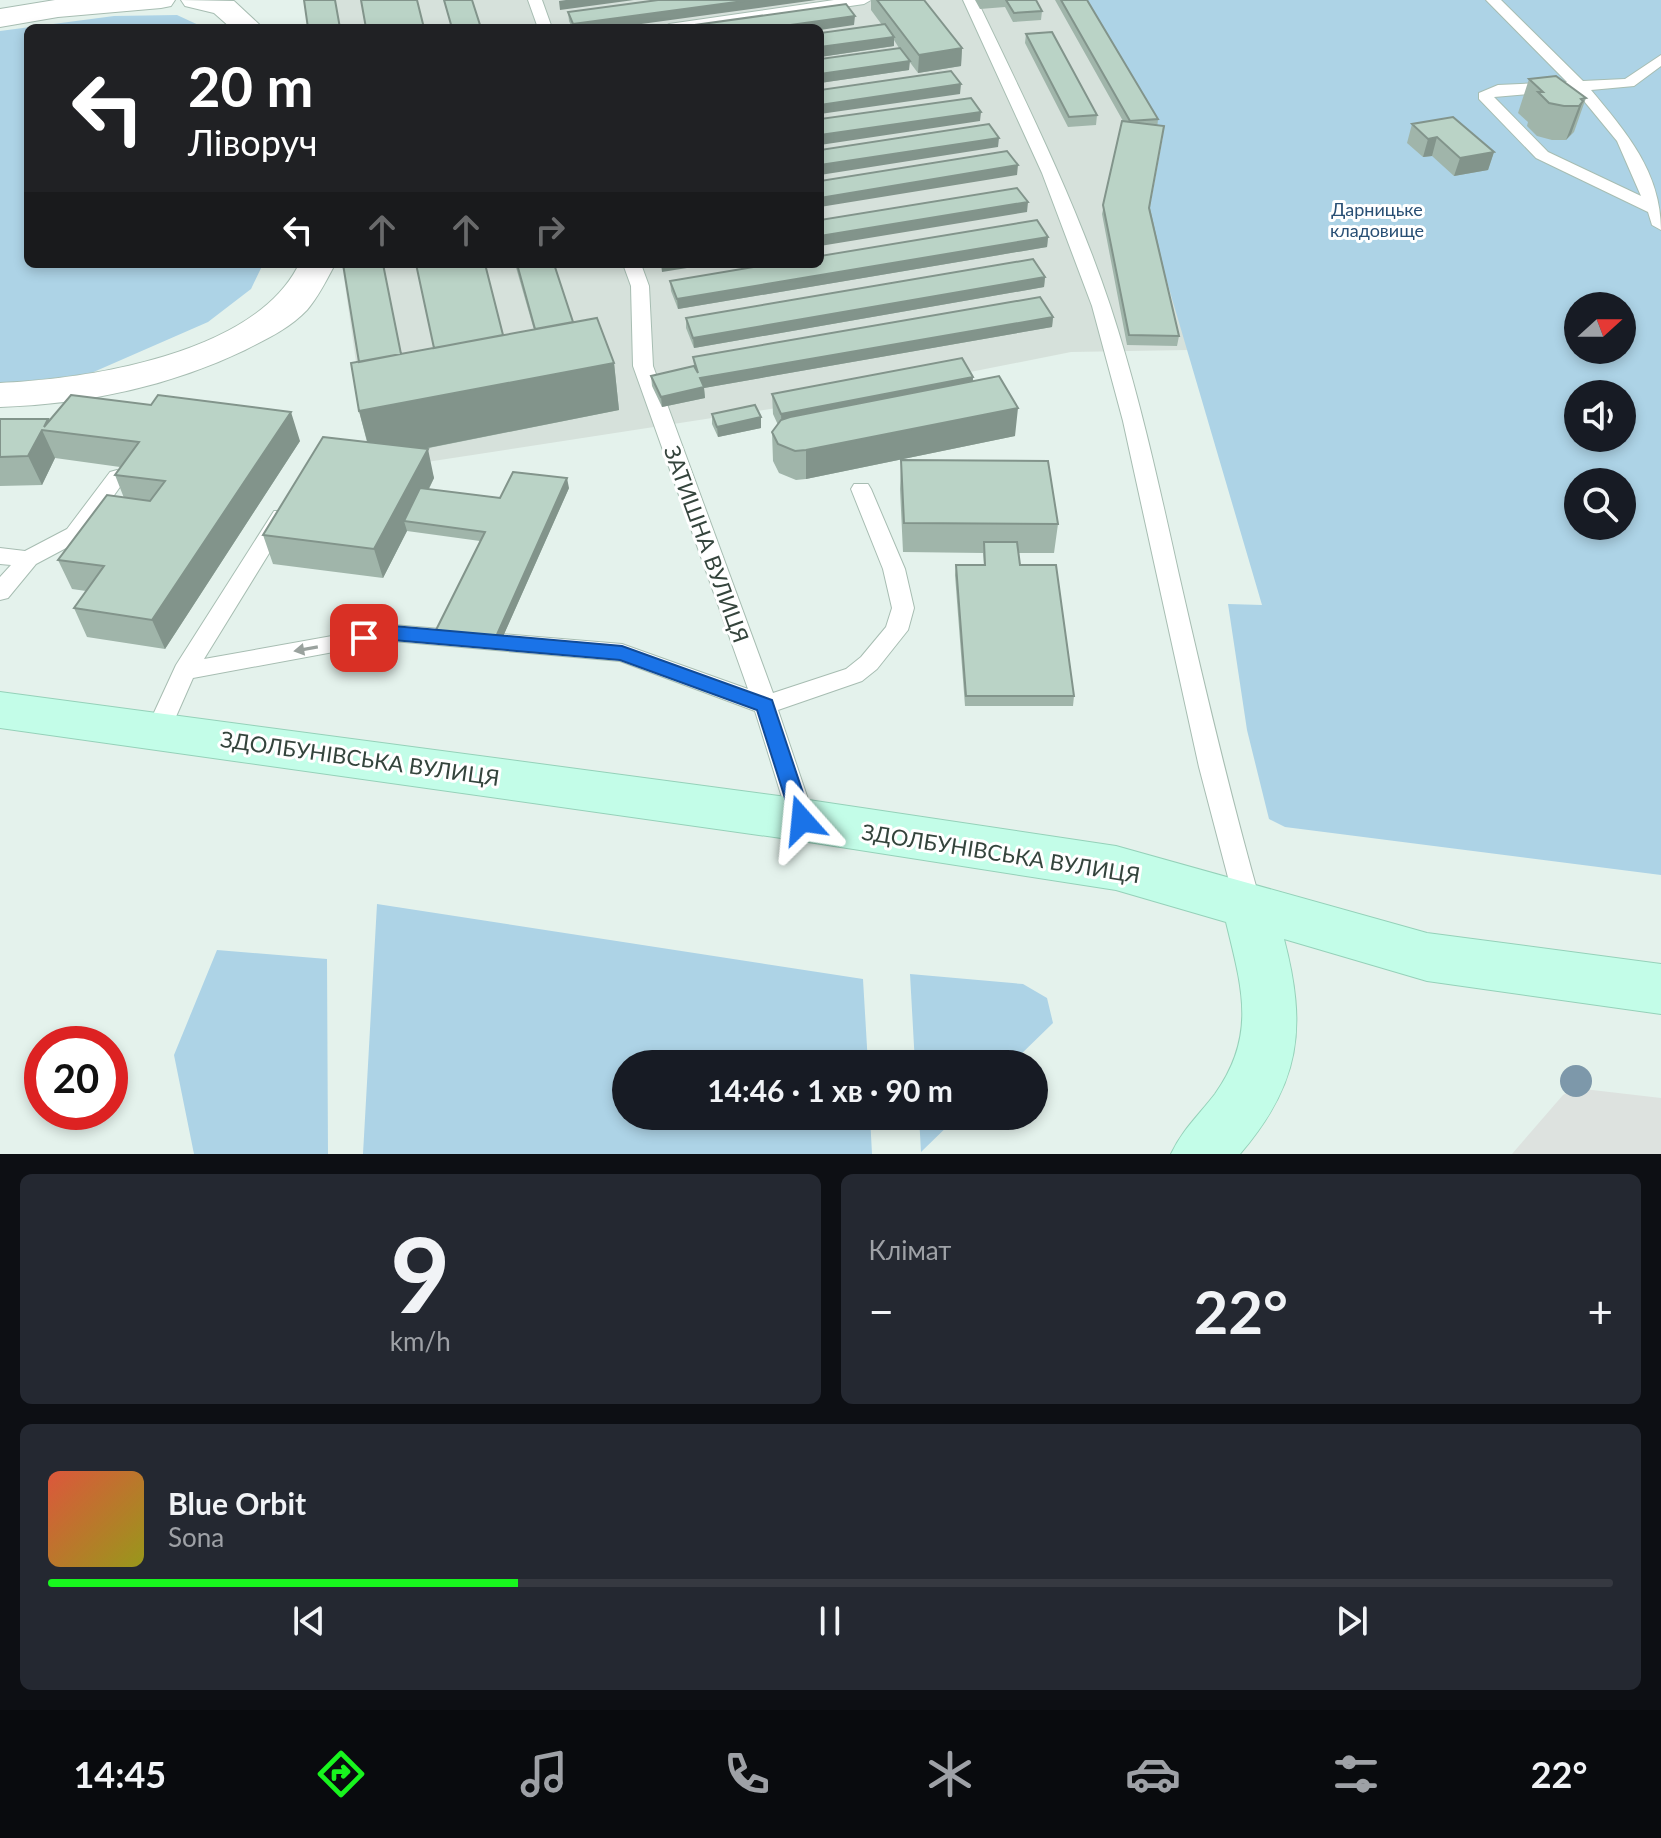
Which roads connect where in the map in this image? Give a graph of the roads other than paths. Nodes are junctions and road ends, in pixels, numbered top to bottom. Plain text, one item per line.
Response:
1 (161, 0) edge
2 (195, 0) edge
3 (535, 0) edge
4 (864, 0) edge
5 (970, 0) edge
6 (1493, 0) edge
7 (0, 18) edge
8 (243, 24) edge
9 (544, 24) edge
10 (697, 24) edge
11 (1661, 59) edge
12 (1578, 84) junction
13 (1658, 217) edge
14 (315, 268) edge
15 (633, 268) edge
16 (0, 395) edge
17 (117, 477) edge
18 (861, 489) dead end
19 (293, 497) edge
20 (0, 556) edge
21 (28, 559) junction
22 (0, 592) edge
23 (184, 671) junction
24 (765, 705) junction
25 (0, 710) edge
26 (158, 730) junction
27 (802, 820) junction
28 (1248, 904) junction
29 (1661, 989) edge
30 (1201, 1154) edge

1 - 7 street
2 - 8 street
3 - 9 lane
4 - 10 lane
5 - 28 lane
6 - 12 lane
11 - 12 lane
12 - 13 lane
12 - 13 lane
14 - 16 street
15 - 24 lane, ЗАТИШНА ВУЛИЦЯ
17 - 21 lane
18 - 24 lane
19 - 23 lane
20 - 21 lane
21 - 22 lane
24 -> 23 lane
23 - 26 lane
24 - 27 lane, ЗАТИШНА ВУЛИЦЯ
25 - 26 street, ЗДОЛБУНІВСЬКА ВУЛИЦЯ
26 - 27 street, ЗДОЛБУНІВСЬКА ВУЛИЦЯ
27 - 28 street, ЗДОЛБУНІВСЬКА ВУЛИЦЯ
28 - 29 street, ЗДОЛБУНІВСЬКА ВУЛИЦЯ
28 - 30 street

